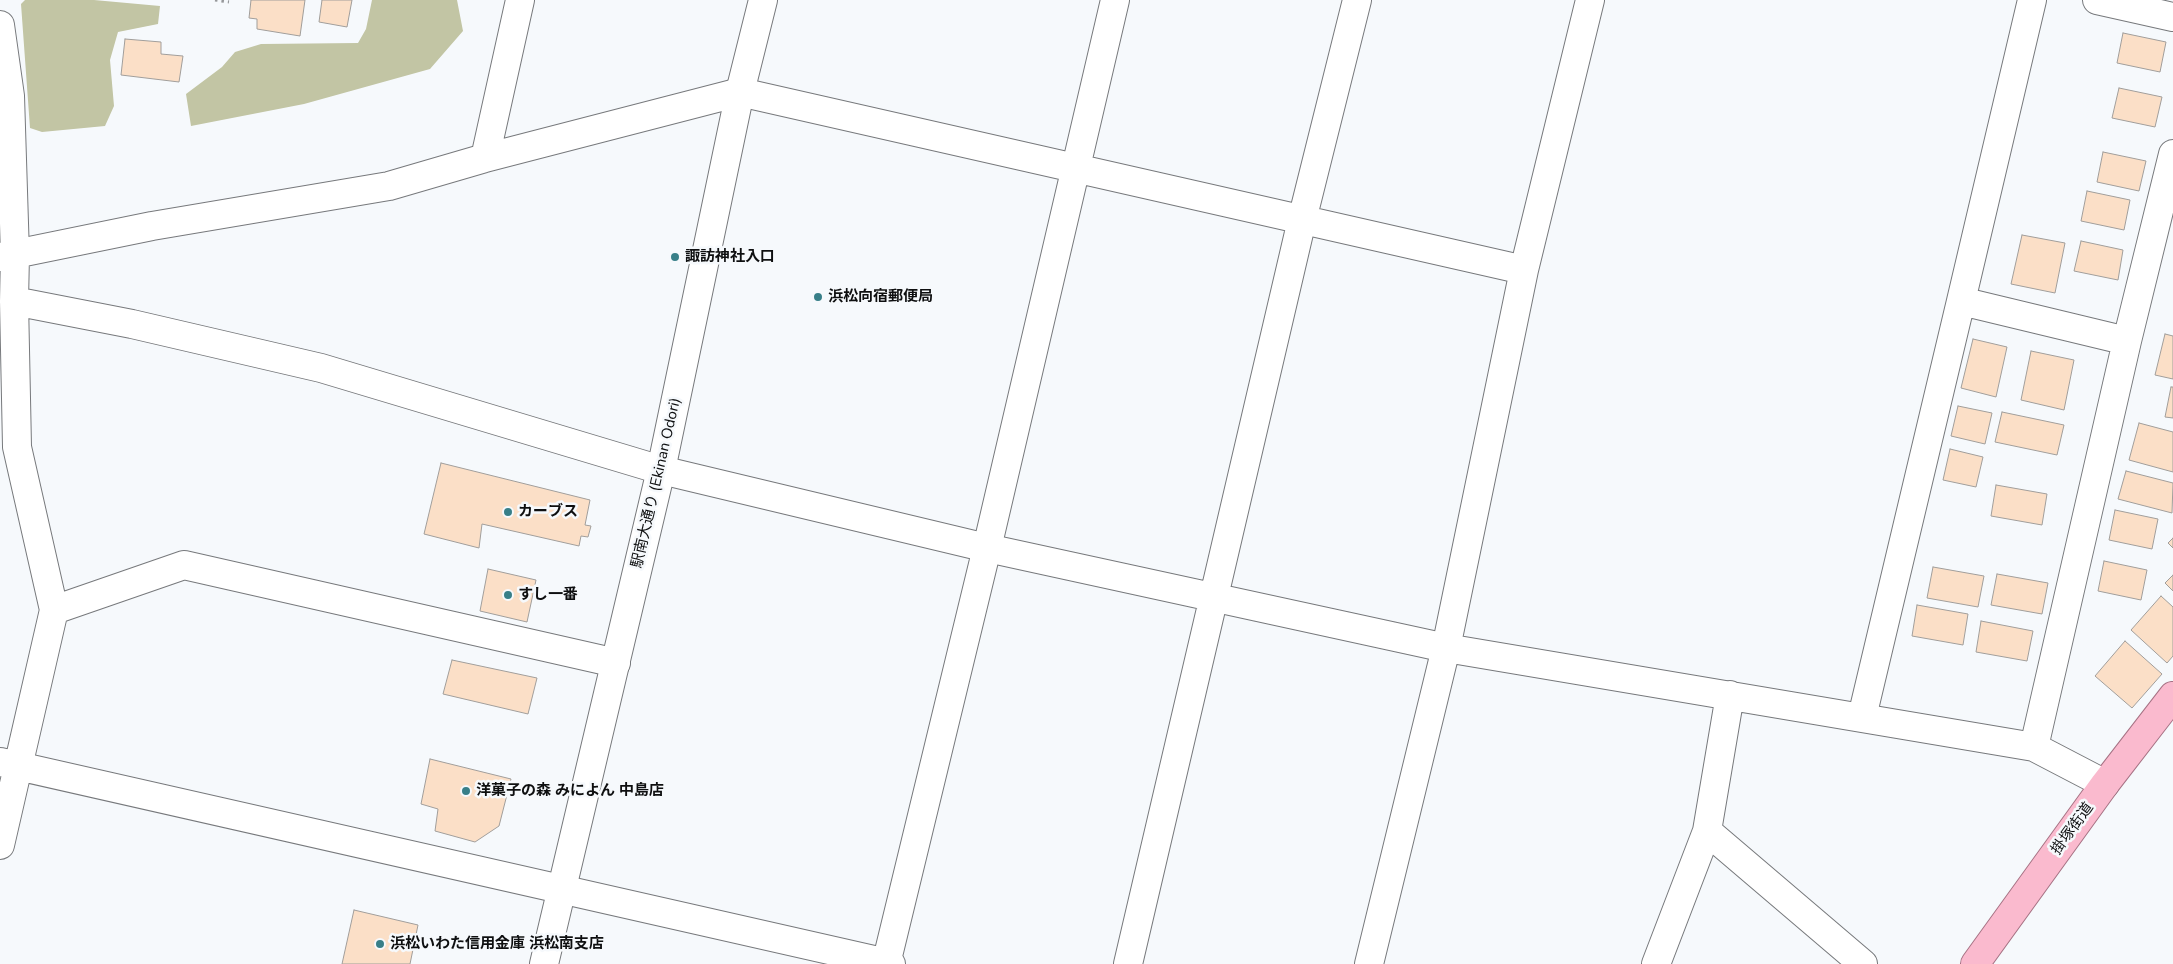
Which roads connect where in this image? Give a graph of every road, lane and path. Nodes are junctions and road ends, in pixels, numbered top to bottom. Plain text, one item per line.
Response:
1 (215, 0) edge
2 (520, 0) edge
3 (763, 0) edge
4 (1115, 0) edge
5 (1357, 0) edge
6 (1590, 0) edge
7 (2032, 0) edge
8 (2097, 0) edge
9 (230, 2) dead end
10 (2173, 17) edge
11 (0, 25) edge
12 (740, 92) junction
13 (2173, 154) edge
14 (485, 158) junction
15 (1074, 168) junction
16 (1302, 220) junction
17 (7, 256) edge
18 (1524, 270) junction
19 (14, 301) junction
20 (1961, 301) junction
21 (2127, 341) junction
22 (661, 470) junction
23 (987, 548) junction
24 (1215, 596) junction
25 (54, 610) junction
26 (1446, 648) junction
27 (616, 664) junction
28 (1730, 695) junction
29 (2173, 696) edge
30 (1862, 717) junction
31 (2034, 747) junction
32 (10, 764) edge
33 (2105, 784) junction
34 (1707, 831) junction
35 (0, 846) edge
36 (562, 890) junction
37 (544, 964) edge
38 (888, 964) edge
39 (1128, 964) edge
40 (1369, 964) edge
41 (1656, 964) edge
42 (1863, 964) edge
43 (1974, 964) edge

1 - 9 path
2 - 14 street
3 - 12 street, 駅南大通り (Ekinan Odori)
4 - 15 street
5 - 16 street
6 - 18 street
7 - 20 street
8 - 10 street
11 - 17 street
12 - 14 street
12 - 15 street
12 - 22 street, 駅南大通り (Ekinan Odori)
13 - 21 street
14 - 17 street
15 - 16 street
15 - 23 street
16 - 18 street
16 - 24 street
17 - 19 street
18 - 26 street
19 - 22 street
19 - 25 street
20 - 21 street
20 - 30 street
21 - 31 street
22 - 23 street
22 - 27 street, 駅南大通り (Ekinan Odori)
23 - 24 street
23 - 38 street
24 - 26 street
24 - 39 street
25 - 27 street
25 - 32 street
26 - 28 street
26 - 40 street
27 - 36 street, 駅南大通り (Ekinan Odori)
28 - 30 street
28 - 34 street
29 - 33 highway, 掛塚街道
30 - 31 street
31 - 33 street
32 - 35 street
32 - 36 street
33 - 43 highway, 掛塚街道
34 - 41 street
34 - 42 street
36 - 37 street, 駅南大通り (Ekinan Odori)
36 - 38 street

